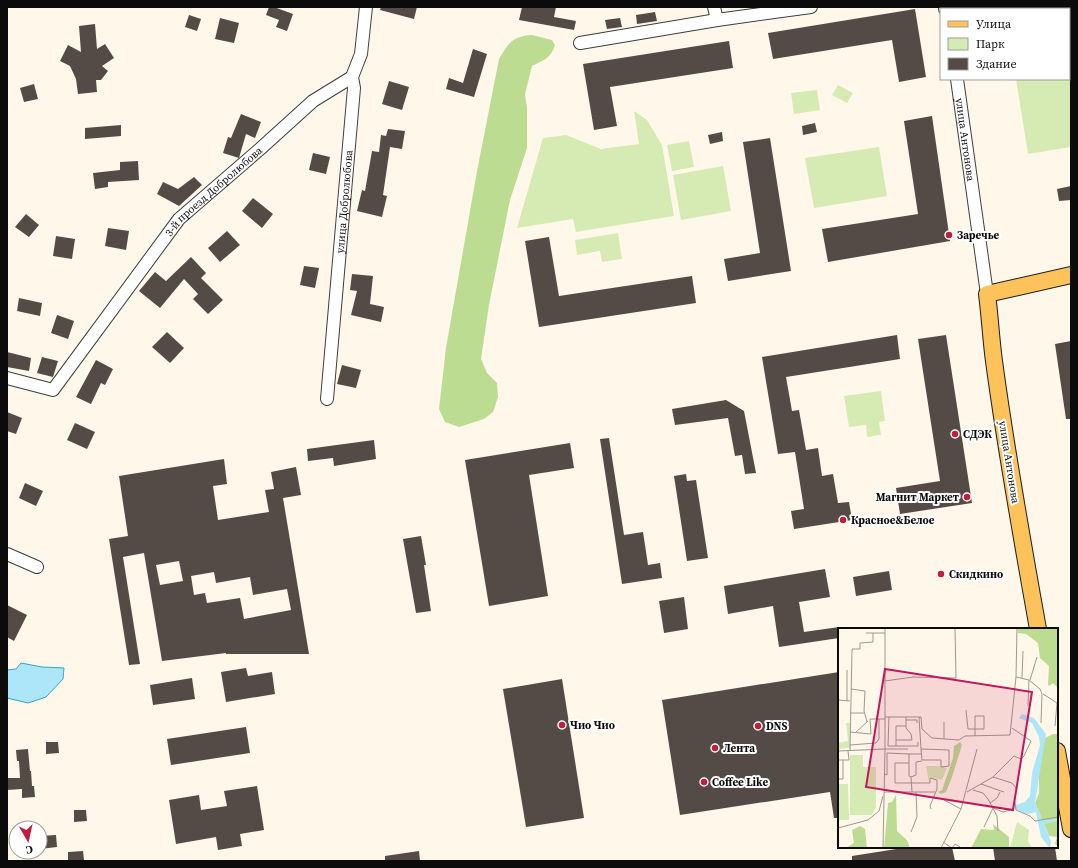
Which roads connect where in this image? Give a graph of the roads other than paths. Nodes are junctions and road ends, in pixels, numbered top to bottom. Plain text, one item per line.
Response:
1 (366, 7) edge
2 (714, 7) edge
3 (811, 7) edge
4 (716, 20) junction
5 (580, 43) dead end
6 (352, 77) junction
7 (957, 80) edge
8 (1071, 275) edge
9 (987, 294) junction
10 (7, 378) edge
11 (327, 399) dead end
12 (7, 554) edge
13 (37, 567) dead end
14 (1038, 628) edge
15 (1058, 757) edge
16 (1071, 830) edge

1 - 6 street, улица Добролюбова
2 - 4 street
3 - 4 street
4 - 5 street
6 - 10 street, 3-й проезд Добролюбова
6 - 11 street, улица Добролюбова
7 - 9 street, улица Антонова
8 - 9 main road
9 - 14 main road, улица Антонова
12 - 13 street
15 - 16 main road

